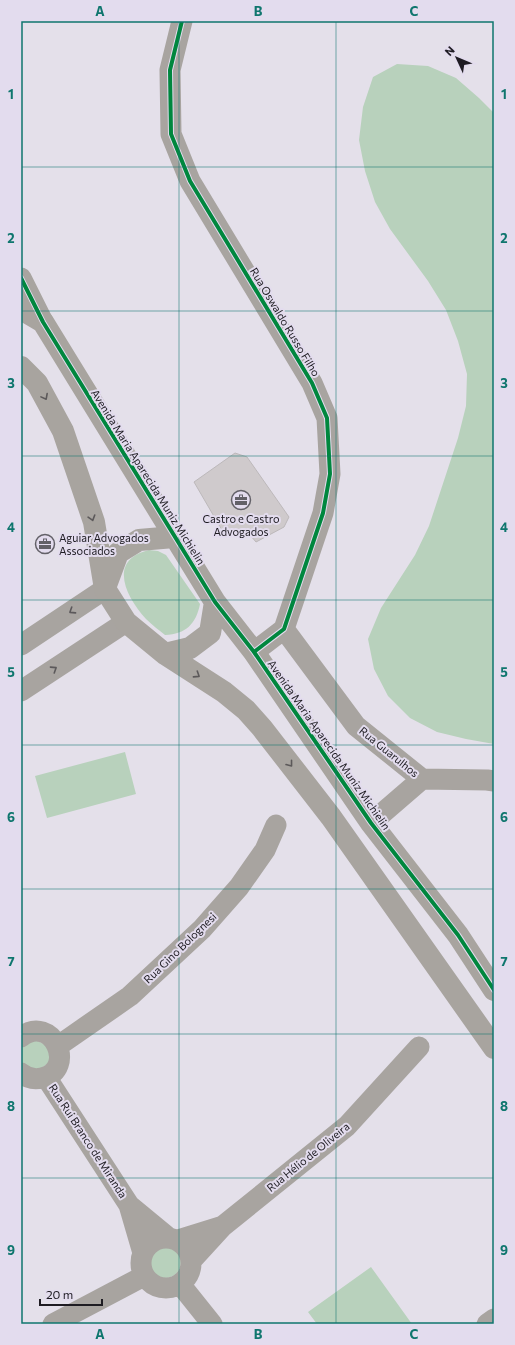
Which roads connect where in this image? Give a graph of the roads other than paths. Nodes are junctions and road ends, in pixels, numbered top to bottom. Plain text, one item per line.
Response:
1 (182, 21) edge
2 (21, 278) edge
3 (21, 309) edge
4 (43, 322) junction
5 (21, 367) edge
6 (174, 536) junction
7 (105, 589) junction
8 (215, 602) junction
9 (126, 622) junction
10 (284, 629) junction
11 (21, 645) edge
12 (254, 652) junction
13 (165, 654) junction
14 (21, 690) edge
15 (422, 779) junction
16 (494, 781) edge
17 (371, 823) junction
18 (276, 825) dead end
19 (494, 990) edge
20 (22, 1032) edge
21 (58, 1046) junction
22 (419, 1047) dead end
23 (494, 1048) edge
24 (21, 1073) edge
25 (46, 1077) junction
26 (129, 1206) junction
27 (223, 1226) junction
28 (173, 1239) junction
29 (142, 1253) junction
30 (191, 1261) junction
31 (144, 1276) junction
32 (180, 1284) junction
33 (494, 1319) edge
34 (53, 1324) edge
35 (212, 1324) edge
36 (487, 1324) edge

1 - 10 street, Rua Oswaldo Russo Filho
2 - 4 street
3 - 4 street
4 - 6 street, Avenida Maria Aparecida Muniz Michielin
5 -> 7 street
6 - 7 street
6 - 8 street, Avenida Maria Aparecida Muniz Michielin
7 - 9 street
7 -> 11 street
8 - 12 street, Avenida Maria Aparecida Muniz Michielin
8 - 13 street
9 - 13 street
14 -> 9 street
10 - 12 street
10 - 15 street, Rua Guarulhos
12 - 17 street, Avenida Maria Aparecida Muniz Michielin
13 -> 23 street
15 - 16 street, Rua Guarulhos
15 - 17 street
17 - 19 street, Avenida Maria Aparecida Muniz Michielin
18 - 21 street, Rua Gino Bolognesi
20 - 21 street
21 - 25 street
22 - 27 street, Rua Hélio de Oliveira
24 - 25 street
25 - 26 street, Rua Rui Branco de Miranda
26 - 28 street, Rua Rui Branco de Miranda
26 - 29 street, Rua Rui Branco de Miranda
27 - 28 street
27 - 30 street
28 - 29 street
28 - 30 street
29 - 31 street
30 - 32 street
31 - 32 street
31 - 34 street
32 - 35 street
33 - 36 street

